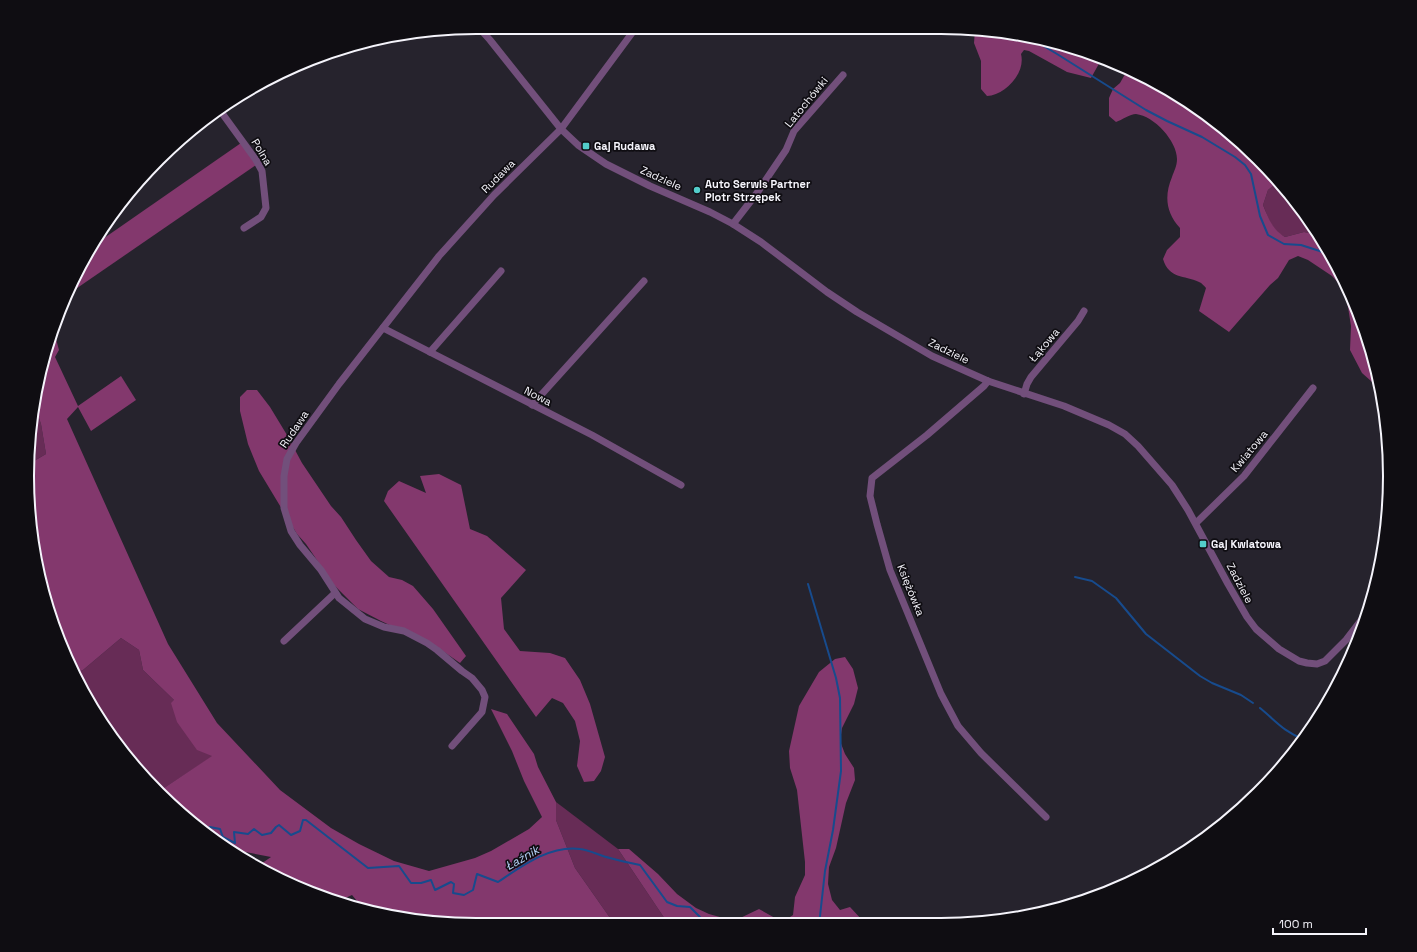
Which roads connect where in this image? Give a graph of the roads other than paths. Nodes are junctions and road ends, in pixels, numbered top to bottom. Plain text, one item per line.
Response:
1 (485, 34) edge
2 (631, 34) edge
3 (843, 75) dead end
4 (222, 114) edge
5 (561, 129) junction
6 (733, 224) junction
7 (244, 228) dead end
8 (501, 271) dead end
9 (644, 281) dead end
10 (1084, 311) dead end
11 (383, 328) junction
12 (430, 352) junction
13 (988, 382) junction
14 (1313, 388) dead end
15 (1024, 394) junction
16 (532, 405) junction
17 (681, 485) dead end
18 (1196, 523) junction
19 (336, 593) junction
20 (1357, 626) edge
21 (284, 641) dead end
22 (452, 746) dead end
23 (1046, 817) dead end

1 - 5 street, Zadziele
2 - 5 street, Rudawa
3 - 6 street, Latochówki
4 - 7 street, Polna
5 - 6 street, Zadziele
5 - 11 street, Rudawa
6 - 13 street, Zadziele
8 - 12 street
9 - 16 street
10 - 15 street, Łąkowa
11 - 12 street, Nowa
11 - 19 street, Rudawa
12 - 16 street, Nowa
13 - 15 street, Zadziele
13 - 23 street, Księżówka
14 - 18 street, Kwiatowa
15 - 18 street, Zadziele
16 - 17 street, Nowa
18 - 20 street, Zadziele
19 - 21 street
19 - 22 street, Rudawa

